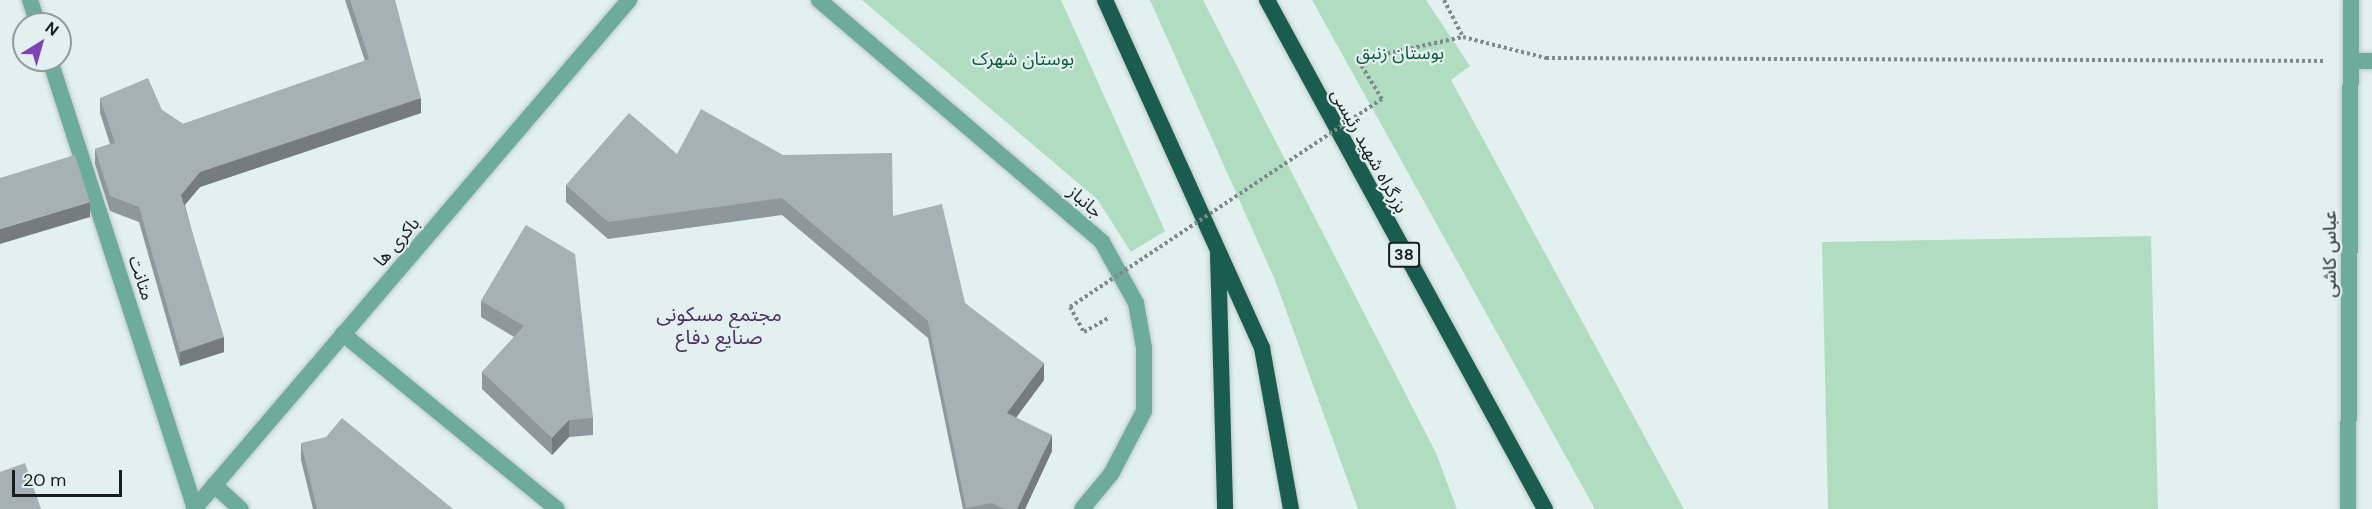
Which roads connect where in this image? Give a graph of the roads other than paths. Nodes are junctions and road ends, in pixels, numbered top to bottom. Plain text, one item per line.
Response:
1 (629, 0) edge
2 (819, 0) edge
3 (1105, 0) edge
4 (1268, 0) edge
5 (2351, 0) edge
6 (2351, 61) junction
7 (2372, 61) edge
8 (54, 72) edge
9 (1218, 242) junction
10 (344, 334) junction
11 (214, 485) junction
12 (194, 509) edge
13 (242, 509) edge
14 (556, 509) edge
15 (1082, 509) edge
16 (1225, 509) edge
17 (1291, 509) edge
18 (1545, 509) edge
19 (2348, 509) edge

1 - 10 street, باکری ها
2 - 15 street, جانباز
3 - 9 highway
4 - 18 highway, بزرگراه شهید رئیسی / 38
5 - 6 street, عباس کاشی
6 - 7 street
6 - 19 street, عباس کاشی
8 - 12 street, متانت
9 - 16 highway
9 - 17 highway
10 - 11 street, باکری ها
10 - 14 street
11 - 12 street, باکری ها
11 - 13 street

